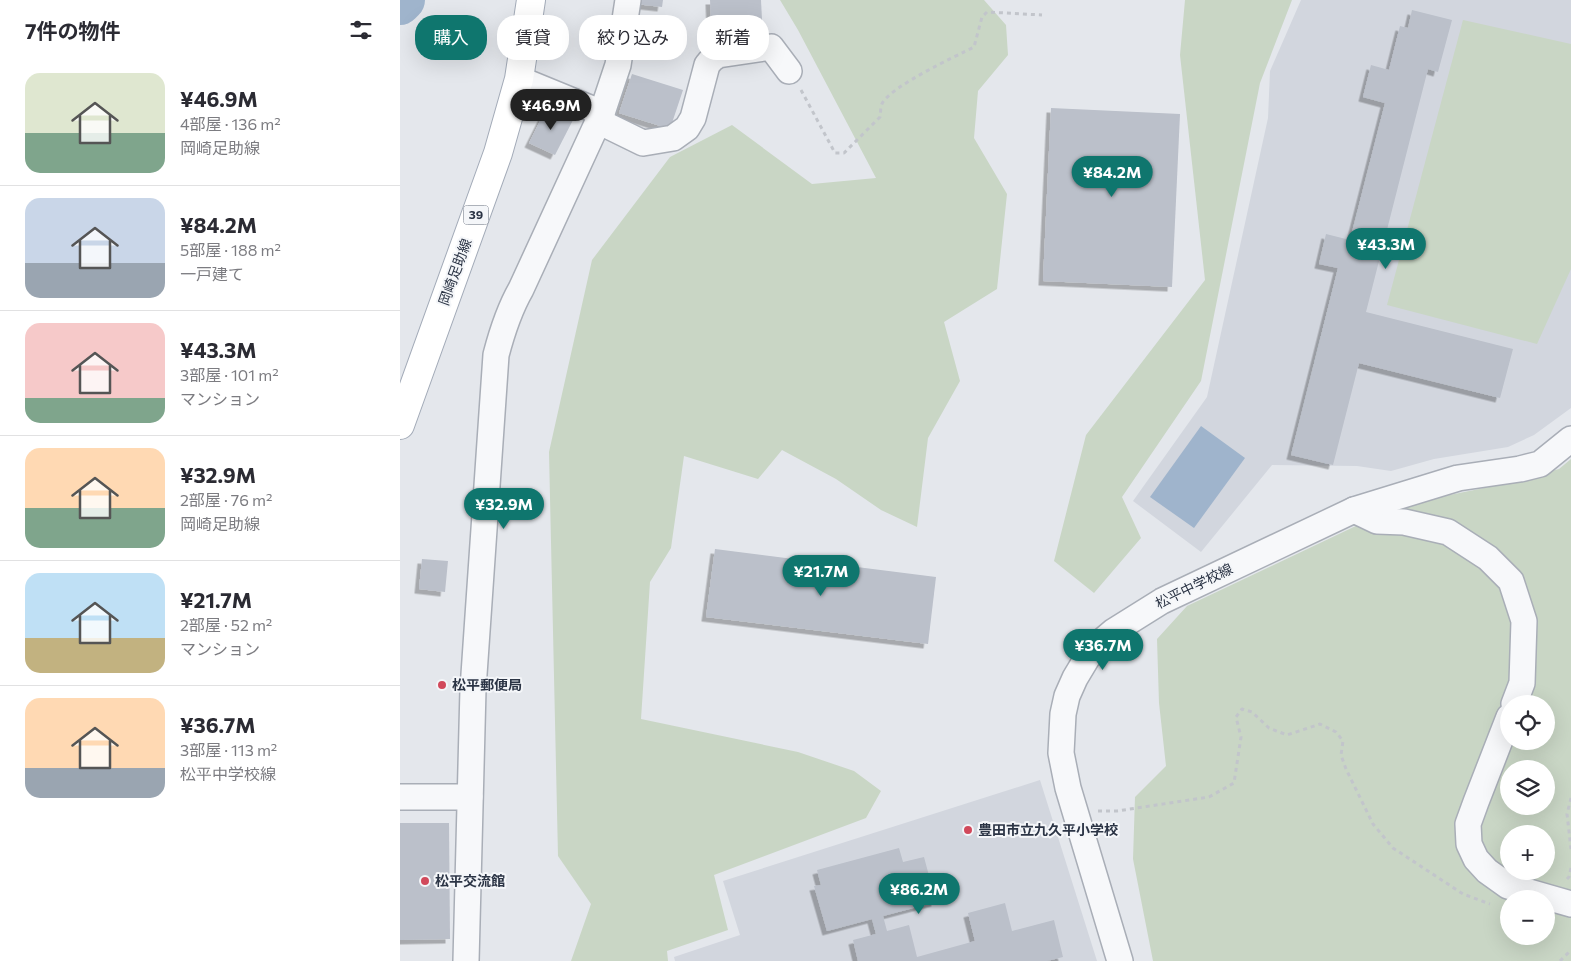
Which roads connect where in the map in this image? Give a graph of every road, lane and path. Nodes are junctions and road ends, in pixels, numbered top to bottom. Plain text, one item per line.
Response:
1 (531, 0) edge
2 (628, 0) edge
3 (1042, 15) dead end
4 (789, 71) joint
5 (518, 79) junction
6 (600, 117) junction
7 (400, 425) edge
8 (1571, 439) edge
9 (1354, 510) junction
10 (1517, 695) edge
11 (1500, 741) edge
12 (470, 797) junction
13 (400, 798) edge
14 (1571, 798) edge
15 (1075, 810) junction
16 (1571, 849) edge
17 (1571, 904) edge
18 (1490, 905) dead end
19 (1571, 950) edge
20 (466, 961) edge
21 (1120, 961) edge
22 (1560, 961) edge

1 - 5 main road, 岡崎足助線 / 39
2 - 6 street
3 - 4 path
4 - 6 street
5 - 6 street
5 - 7 main road, 岡崎足助線 / 39
6 - 12 street
8 - 9 street, 松平中学校線
9 - 10 street
9 - 15 street, 松平中学校線
11 - 17 street
12 - 13 street
12 - 20 street
14 - 16 path
15 - 18 path
15 - 21 street, 松平中学校線
19 - 22 path

